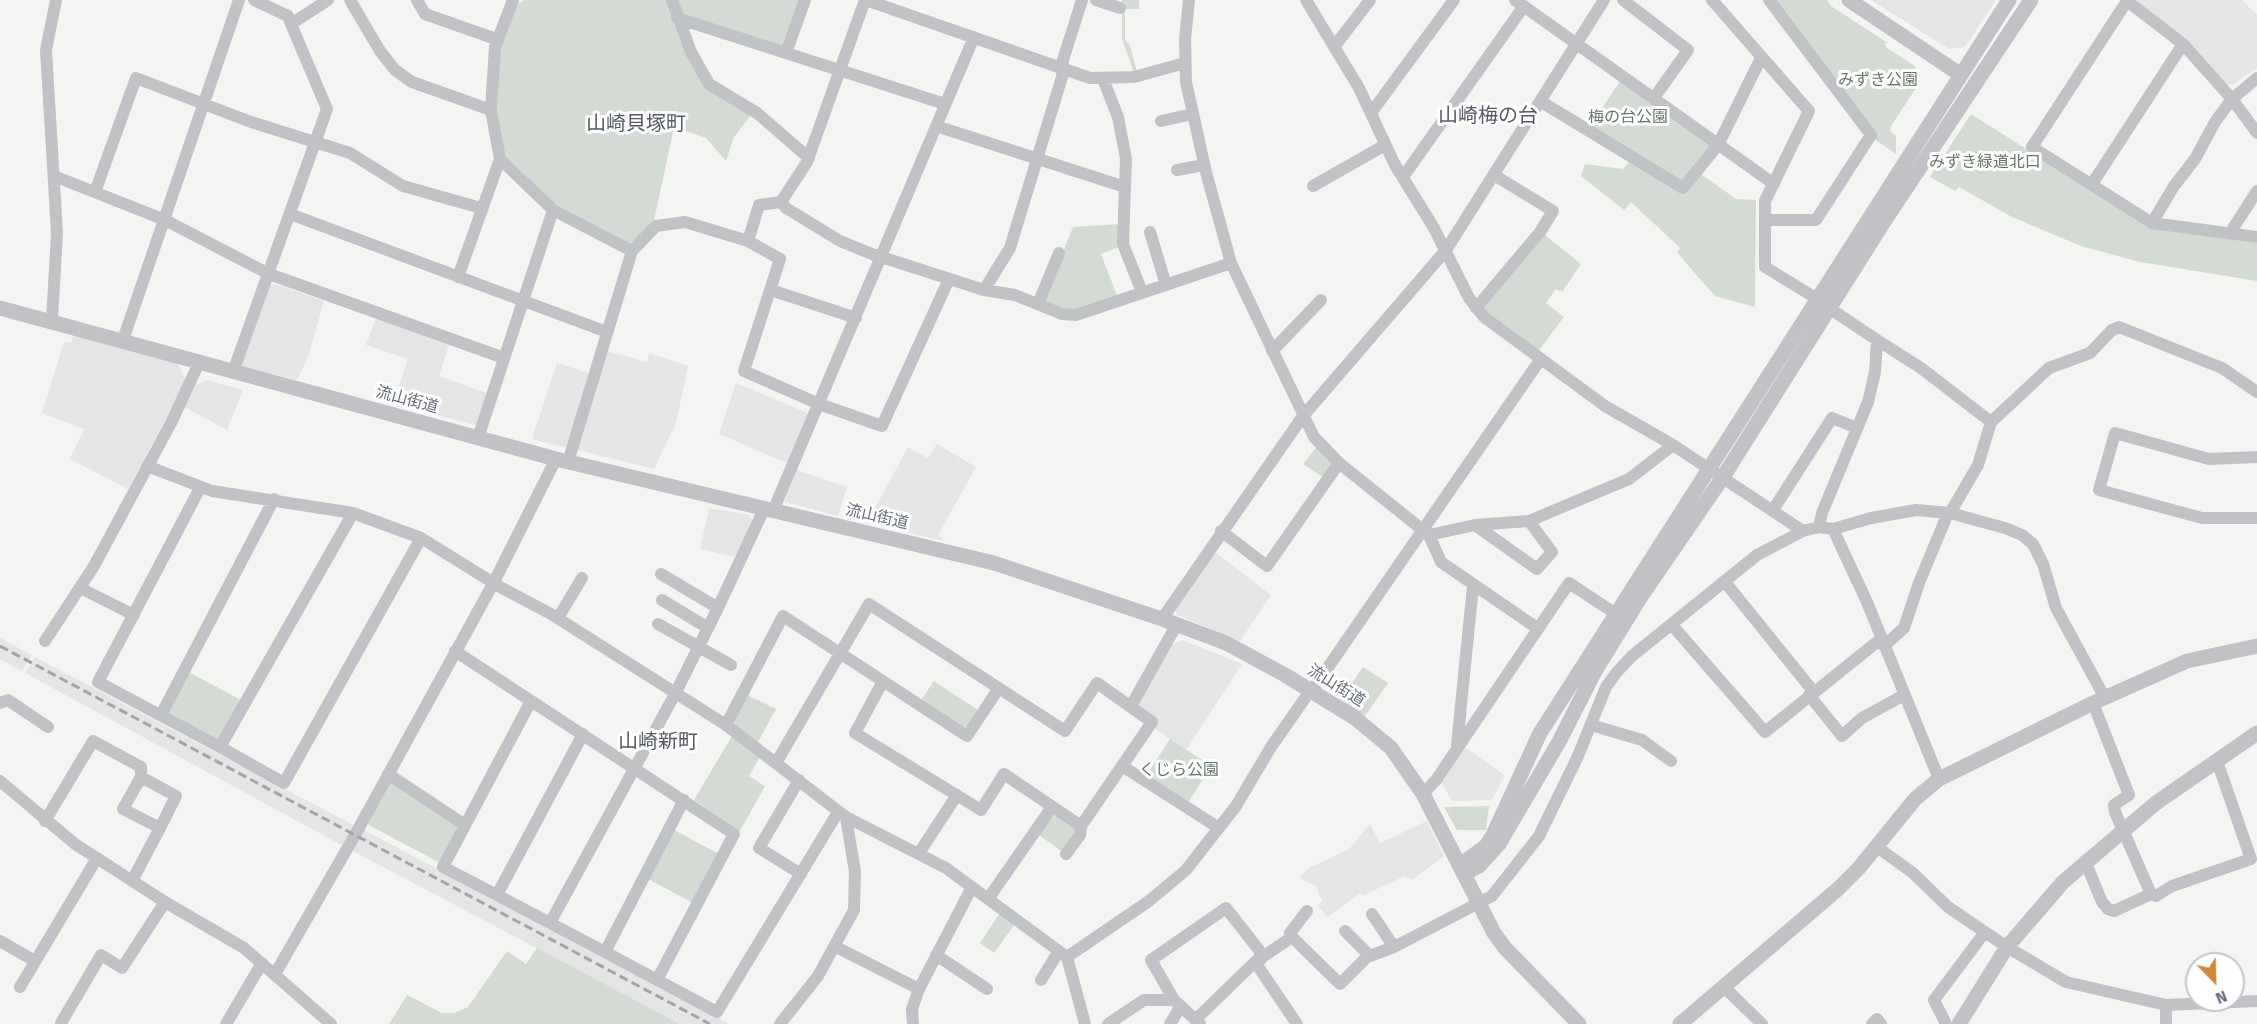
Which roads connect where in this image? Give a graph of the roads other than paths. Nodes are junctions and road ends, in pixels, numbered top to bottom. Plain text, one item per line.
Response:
1 (56, 0) edge
2 (239, 0) edge
3 (254, 0) edge
4 (328, 0) edge
5 (350, 0) edge
6 (417, 0) edge
7 (513, 0) edge
8 (672, 0) edge
9 (805, 0) edge
10 (865, 0) edge
11 (1083, 0) edge
12 (1096, 0) edge
13 (1189, 0) edge
14 (1306, 0) edge
15 (1370, 0) edge
16 (1454, 0) edge
17 (1604, 0) edge
18 (1623, 0) edge
19 (1712, 0) edge
20 (1769, 0) edge
21 (1849, 0) edge
22 (2009, 0) edge
23 (2031, 0) edge
24 (1520, 3) edge
25 (1120, 8) dead end
26 (677, 18) junction
27 (291, 24) junction
28 (974, 37) junction
29 (496, 39) junction
30 (1577, 43) junction
31 (2183, 44) junction
32 (1334, 47) junction
33 (786, 53) junction
34 (1761, 58) junction
35 (1185, 63) junction
36 (1063, 68) junction
37 (840, 69) junction
38 (1961, 75) junction
39 (2257, 78) edge
40 (1103, 79) junction
41 (1654, 98) junction
42 (2232, 99) junction
43 (1540, 101) junction
44 (205, 104) junction
45 (945, 104) junction
46 (491, 110) junction
47 (1371, 113) junction
48 (1193, 114) junction
49 (1161, 121) dead end
50 (936, 126) junction
51 (2257, 133) edge
52 (315, 143) junction
53 (1718, 145) junction
54 (1385, 146) junction
55 (809, 158) junction
56 (500, 159) junction
57 (1038, 159) junction
58 (1204, 165) junction
59 (1177, 170) dead end
60 (1494, 175) junction
61 (54, 176) junction
62 (1403, 177) junction
63 (1774, 184) junction
64 (2092, 184) junction
65 (1313, 186) dead end
66 (1125, 187) junction
67 (95, 192) junction
68 (2257, 192) edge
69 (781, 202) junction
70 (481, 208) junction
71 (553, 210) junction
72 (290, 214) junction
73 (165, 220) junction
74 (1765, 220) junction
75 (2152, 223) junction
76 (1150, 232) dead end
77 (2230, 233) junction
78 (2257, 237) edge
79 (748, 241) junction
80 (1446, 250) junction
81 (632, 251) junction
82 (1059, 253) dead end
83 (880, 257) junction
84 (1232, 263) junction
85 (269, 274) junction
86 (458, 277) junction
87 (949, 279) junction
88 (1166, 285) junction
89 (771, 290) junction
90 (984, 290) junction
91 (1142, 292) junction
92 (523, 300) junction
93 (1322, 300) dead end
94 (1038, 304) junction
95 (1824, 304) junction
96 (0, 308) edge
97 (1476, 308) junction
98 (856, 318) junction
99 (52, 320) junction
100 (607, 332) junction
101 (123, 340) junction
102 (1877, 340) junction
103 (1272, 351) junction
104 (504, 358) junction
105 (1540, 360) junction
106 (199, 363) junction
107 (233, 372) junction
108 (2257, 392) edge
109 (819, 405) junction
110 (1303, 416) junction
111 (1991, 422) junction
112 (1857, 428) junction
113 (478, 438) junction
114 (1673, 445) junction
115 (2257, 457) edge
116 (562, 460) junction
117 (1339, 463) junction
118 (147, 466) junction
119 (1709, 468) junction
120 (1723, 477) junction
121 (200, 488) junction
122 (274, 499) junction
123 (769, 510) junction
124 (1773, 510) junction
125 (353, 513) junction
126 (1949, 513) junction
127 (2257, 518) edge
128 (1529, 521) junction
129 (1475, 525) junction
130 (1819, 526) junction
131 (1833, 529) junction
132 (1221, 531) junction
133 (1803, 531) junction
134 (1425, 532) junction
135 (421, 538) junction
136 (661, 574) dead end
137 (582, 578) dead end
138 (494, 582) junction
139 (1725, 582) junction
140 (1473, 586) junction
141 (80, 588) junction
142 (662, 600) dead end
143 (718, 608) junction
144 (1617, 614) junction
145 (134, 615) junction
146 (558, 618) junction
147 (1170, 621) junction
148 (658, 624) dead end
149 (1672, 625) junction
150 (708, 628) junction
151 (1538, 628) junction
152 (45, 641) dead end
153 (1883, 642) junction
154 (2257, 646) edge
155 (698, 648) junction
156 (455, 651) junction
157 (838, 654) junction
158 (731, 665) dead end
159 (1591, 679) junction
160 (882, 683) junction
161 (1606, 687) junction
162 (999, 688) junction
163 (1310, 692) junction
164 (1811, 693) junction
165 (675, 694) junction
166 (1904, 695) junction
167 (2099, 700) junction
168 (531, 701) junction
169 (0, 703) edge
170 (1462, 704) junction
171 (1131, 705) junction
172 (161, 715) junction
173 (1478, 715) junction
174 (726, 725) junction
175 (1591, 725) junction
176 (48, 727) dead end
177 (2257, 733) edge
178 (583, 734) junction
179 (220, 747) junction
180 (1456, 749) junction
181 (1671, 761) dead end
182 (2217, 761) junction
183 (776, 763) junction
184 (1122, 766) junction
185 (634, 767) junction
186 (388, 774) junction
187 (141, 777) junction
188 (1938, 779) junction
189 (799, 780) junction
190 (0, 781) edge
191 (1423, 794) junction
192 (957, 795) junction
193 (684, 800) junction
194 (1052, 807) junction
195 (842, 815) junction
196 (45, 821) junction
197 (465, 825) junction
198 (1081, 826) junction
199 (160, 828) junction
200 (1219, 828) junction
201 (2123, 828) junction
202 (1877, 847) junction
203 (919, 853) junction
204 (1066, 854) dead end
205 (97, 858) junction
206 (2085, 861) junction
207 (1462, 868) junction
208 (801, 874) junction
209 (134, 879) junction
210 (972, 887) junction
211 (2151, 894) junction
212 (497, 895) junction
213 (988, 898) junction
214 (165, 902) junction
215 (1478, 903) junction
216 (1307, 911) dead end
217 (1372, 914) dead end
218 (550, 923) junction
219 (1345, 931) dead end
220 (1985, 932) junction
221 (1292, 937) junction
222 (0, 941) edge
223 (836, 947) junction
224 (1394, 947) junction
225 (2007, 947) junction
226 (605, 952) junction
227 (1063, 954) junction
228 (936, 955) junction
229 (1370, 957) junction
230 (1258, 960) junction
231 (35, 961) junction
232 (262, 963) junction
233 (275, 974) junction
234 (657, 980) junction
235 (1041, 980) dead end
236 (1723, 986) junction
237 (20, 987) dead end
238 (919, 989) junction
239 (987, 989) dead end
240 (2257, 1001) edge
241 (1178, 1003) junction
242 (2166, 1005) junction
243 (1198, 1022) edge
244 (61, 1023) edge
245 (226, 1024) edge
246 (331, 1024) edge
247 (780, 1024) edge
248 (913, 1024) edge
249 (1084, 1024) edge
250 (1108, 1024) edge
251 (1170, 1024) edge
252 (1297, 1024) edge
253 (1579, 1024) edge
254 (1680, 1024) edge
255 (1762, 1024) edge
256 (1872, 1024) edge
257 (1881, 1024) edge
258 (1946, 1024) edge
259 (1959, 1024) edge
260 (2166, 1024) edge

1 - 61 street
2 - 44 street
3 - 27 street
4 - 27 street
5 - 46 street
6 - 29 street
7 - 29 street
8 - 26 street
9 - 33 street
10 - 28 street
10 - 37 street
11 - 36 street
12 - 25 street
13 - 35 street
14 - 32 street
15 - 32 street
16 - 47 street
17 - 30 street
18 - 41 street
19 - 34 street
20 - 74 street
21 - 38 street
22 - 38 street
23 - 95 street
24 - 30 street
24 - 62 street
26 - 33 street
26 - 55 street
27 - 52 street
28 - 36 street
28 - 45 street
29 - 46 street
30 - 41 street
30 - 43 street
31 - 42 street
31 - 64 street
31 - 64 street
32 - 47 street
33 - 37 street
34 - 53 street
34 - 63 street
35 - 40 street
35 - 48 street
36 - 40 street
36 - 57 street
37 - 45 street
37 - 55 street
38 - 95 street
39 - 42 street
40 - 66 street
41 - 53 street
42 - 51 street
42 - 75 street
43 - 53 street
43 - 60 street
44 - 52 street
44 - 67 street
44 - 73 street
45 - 50 street
46 - 56 street
47 - 54 street
48 - 49 street
48 - 58 street
50 - 57 street
50 - 83 street
52 - 70 street
52 - 72 street
53 - 63 street
54 - 62 street
54 - 65 street
55 - 69 street
56 - 70 street
56 - 71 street
57 - 66 street
57 - 90 street
58 - 59 street
58 - 84 street
60 - 80 street
60 - 97 street
61 - 67 street
61 - 99 street
62 - 80 street
63 - 74 street
64 - 75 street
66 - 91 street
67 - 73 street
68 - 77 street
69 - 79 street
69 - 83 street
70 - 86 street
71 - 81 street
71 - 92 street
72 - 85 street
72 - 86 street
73 - 85 street
73 - 101 street
74 - 95 street
75 - 77 street
76 - 88 street
77 - 78 street
79 - 81 street
79 - 89 street
80 - 97 street
80 - 110 street
81 - 100 street
82 - 94 street
83 - 87 street
83 - 98 street
84 - 88 street
84 - 103 street
85 - 104 street
85 - 107 street
86 - 92 street
87 - 90 street
87 - 109 street
88 - 91 street
89 - 98 street
89 - 109 street
90 - 94 street
91 - 94 street
92 - 100 street
92 - 104 street
93 - 103 street
95 - 102 street
95 - 119 street
95 - 120 street
96 - 99 street, 流山街道
97 - 105 street
98 - 109 street
99 - 101 street, 流山街道
100 - 116 street
101 - 106 street, 流山街道
102 - 111 street
102 - 112 street
103 - 110 street
104 - 113 street
105 - 114 street
105 - 134 street
106 - 107 street, 流山街道
106 - 118 street
107 - 113 street, 流山街道
108 - 111 street
109 - 123 street
110 - 117 street
110 - 132 street
111 - 126 street
112 - 124 street
112 - 130 street
113 - 116 street, 流山街道
114 - 119 street
114 - 128 street
115 - 127 street
116 - 123 street, 流山街道
116 - 138 street
117 - 132 street
117 - 134 street
118 - 121 street
118 - 141 street
119 - 120 street
119 - 144 street
120 - 124 street
120 - 159 street
121 - 122 street
121 - 145 street
122 - 125 street
122 - 172 street
123 - 143 street
123 - 147 street, 流山街道
124 - 133 street
125 - 135 street
125 - 179 street
126 - 131 street
126 - 153 street
126 - 167 street
128 - 129 street
128 - 129 street
129 - 134 street
130 - 131 street
130 - 133 street
131 - 153 street
132 - 147 street
133 - 139 street
134 - 140 street
134 - 163 street
135 - 138 street
135 - 179 street
136 - 143 street
137 - 146 street
138 - 146 street
138 - 156 street
139 - 149 street
139 - 164 street
140 - 151 street
140 - 170 street
141 - 145 street
141 - 152 street
142 - 150 street
143 - 150 street
144 - 151 street
144 - 207 street
145 - 172 street
146 - 165 street
147 - 163 street, 流山街道
147 - 171 street
148 - 155 street
149 - 161 street
149 - 164 street
150 - 155 street
151 - 173 street
153 - 164 street
153 - 166 street
154 - 167 street
155 - 158 street
155 - 165 street
156 - 168 street
156 - 186 street
157 - 160 street
157 - 162 street
157 - 174 street
157 - 183 street
159 - 161 street
159 - 207 street
160 - 162 street
160 - 192 street
161 - 175 street
162 - 171 street
163 - 191 street, 流山街道
163 - 200 street
164 - 166 street
165 - 174 street
165 - 185 street
166 - 188 street
167 - 188 street
167 - 201 street
168 - 178 street
168 - 197 street
169 - 176 street
170 - 173 street
170 - 180 street
171 - 184 street
172 - 179 street
173 - 180 street
174 - 183 street
175 - 181 street
175 - 215 street
177 - 182 street
178 - 185 street
178 - 212 street
180 - 191 street
182 - 201 street
182 - 211 street
183 - 189 street
184 - 198 street
184 - 200 street
185 - 193 street
185 - 218 street
186 - 197 street
186 - 233 street
187 - 196 street
187 - 199 street
187 - 199 street
188 - 202 street
189 - 195 street
189 - 208 street
190 - 196 street
191 - 207 street, 流山街道
192 - 194 street
192 - 203 street
193 - 226 street
193 - 234 street
194 - 198 street
194 - 213 street
195 - 203 street
195 - 208 street
195 - 223 street
196 - 205 street
197 - 212 street
198 - 204 street
199 - 209 street
200 - 227 street
201 - 206 street
201 - 211 street
202 - 220 street
202 - 236 street
203 - 210 street
205 - 209 street
205 - 231 street
206 - 211 street
206 - 225 street
207 - 215 street, 流山街道
208 - 234 street
209 - 214 street
210 - 213 street
210 - 228 street
212 - 218 street
213 - 227 street
214 - 232 street
214 - 244 street
215 - 224 street
215 - 253 street, 流山街道
216 - 221 street
217 - 224 street
218 - 226 street
219 - 229 street
220 - 225 street
220 - 258 street
221 - 229 street
221 - 230 street
222 - 231 street
223 - 238 street
223 - 247 street
224 - 229 street
225 - 242 street
225 - 259 street
226 - 234 street
227 - 235 street
227 - 249 street
228 - 238 street
228 - 239 street
230 - 241 street
230 - 243 street
230 - 252 street
231 - 237 street
232 - 233 street
232 - 245 street
233 - 246 street
236 - 254 street
236 - 255 street
238 - 248 street
240 - 242 street
241 - 243 street
241 - 250 street
241 - 251 street
242 - 260 street
256 - 257 street

